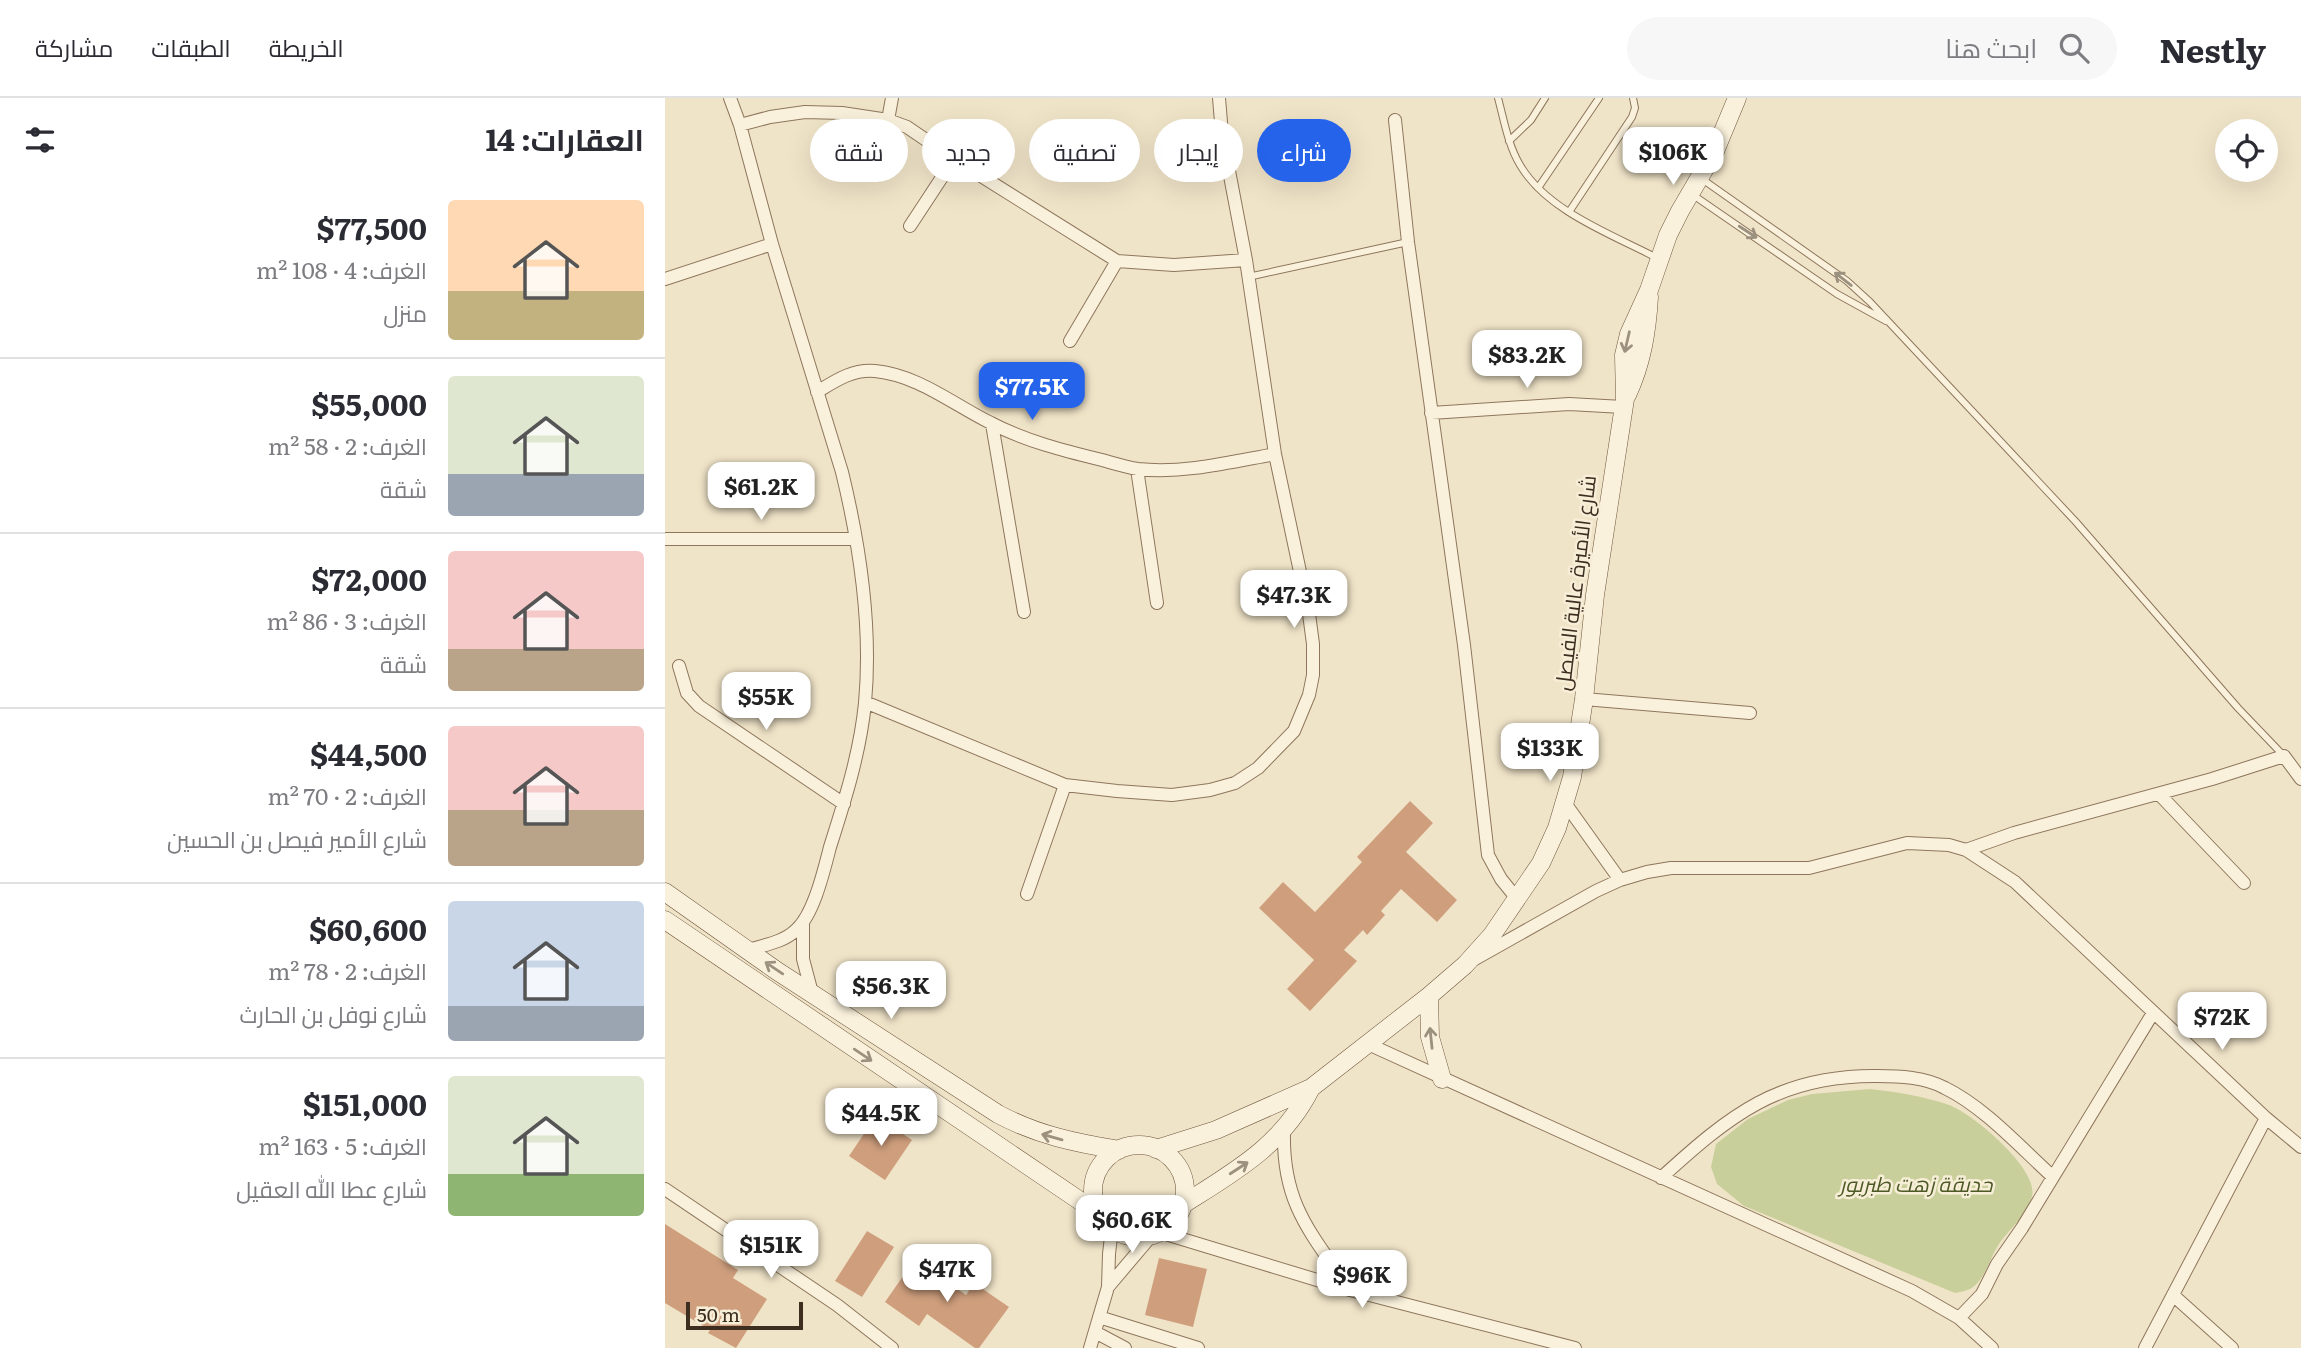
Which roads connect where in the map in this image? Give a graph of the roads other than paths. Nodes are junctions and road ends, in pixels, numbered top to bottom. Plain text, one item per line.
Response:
1 (730, 98) edge
2 (892, 98) edge
3 (1219, 98) edge
4 (1499, 98) edge
5 (1545, 98) edge
6 (1599, 98) edge
7 (1633, 98) edge
8 (1737, 98) edge
9 (881, 119) edge
10 (888, 119) edge
11 (1395, 120) dead end
12 (740, 125) junction
13 (1509, 141) junction
14 (1701, 178) junction
15 (939, 182) edge
16 (991, 182) edge
17 (1538, 188) junction
18 (1691, 194) junction
19 (1569, 212) junction
20 (910, 226) dead end
21 (1408, 242) junction
22 (772, 244) junction
23 (1658, 259) junction
24 (1246, 260) junction
25 (1117, 261) junction
26 (1248, 277) junction
27 (665, 279) edge
28 (1893, 325) junction
29 (1070, 341) dead end
30 (817, 392) junction
31 (1624, 403) junction
32 (1431, 413) junction
33 (992, 424) junction
34 (1275, 454) junction
35 (1137, 469) junction
36 (665, 539) edge
37 (856, 540) junction
38 (1157, 603) dead end
39 (1024, 612) dead end
40 (679, 666) dead end
41 (1584, 699) junction
42 (865, 702) junction
43 (1750, 713) dead end
44 (2284, 756) junction
45 (2301, 779) edge
46 (1065, 785) junction
47 (2159, 794) junction
48 (1565, 803) junction
49 (843, 804) junction
50 (1966, 850) junction
51 (1619, 880) junction
52 (2244, 883) dead end
53 (665, 892) edge
54 (1027, 894) dead end
55 (1518, 900) junction
56 (665, 920) edge
57 (803, 923) junction
58 (748, 950) junction
59 (1465, 965) junction
60 (812, 993) junction
61 (1429, 996) junction
62 (2153, 1013) junction
63 (1368, 1044) junction
64 (1442, 1079) junction
65 (1311, 1088) junction
66 (2266, 1118) junction
67 (1284, 1131) junction
68 (2301, 1147) edge
69 (1156, 1149) junction
70 (1119, 1150) junction
71 (2052, 1176) junction
72 (1661, 1178) junction
73 (665, 1189) edge
74 (1182, 1205) junction
75 (1098, 1213) junction
76 (1112, 1228) junction
77 (1156, 1233) junction
78 (1108, 1287) junction
79 (1350, 1290) junction
80 (2173, 1296) junction
81 (1099, 1317) junction
82 (1959, 1318) junction
83 (1095, 1332) junction
84 (892, 1348) edge
85 (1090, 1348) edge
86 (1125, 1348) edge
87 (1198, 1348) edge
88 (1575, 1348) edge
89 (1992, 1348) edge
90 (2145, 1348) edge
91 (2232, 1348) edge

1 - 12 street
2 - 10 street
3 - 24 street
4 - 13 lane
5 - 13 lane
6 - 17 lane
7 - 19 lane
8 - 14 street, شارع الأميرة عالية الفيصل
9 - 12 street
11 - 21 street
12 - 22 street
13 - 17 lane
14 - 18 street, شارع الأميرة عالية الفيصل
28 -> 14 lane
15 - 20 street
16 - 25 street
17 - 19 lane
18 - 23 street, شارع الأميرة عالية الفيصل
18 -> 28 lane
19 - 23 lane
21 - 26 lane
21 - 32 street
22 - 27 street
22 - 30 street
23 - 31 street, شارع الأميرة عالية الفيصل
24 - 25 street
24 - 26 street
25 - 29 street
26 - 34 street
28 - 44 lane
30 - 33 street
30 - 37 street
31 - 32 street
31 - 41 street, شارع الأميرة عالية الفيصل
32 - 55 street
33 - 35 street
33 - 39 street
34 - 35 street
34 - 46 street
35 - 38 street
36 - 37 street
37 - 42 street
40 - 49 street
41 - 43 street
41 - 48 street, شارع الأميرة عالية الفيصل
42 - 46 street
42 - 49 street
44 - 45 street
44 - 47 street
46 - 54 street
47 - 50 street
47 - 52 street
48 - 51 street
48 - 55 street, شارع الأميرة عالية الفيصل
49 - 57 street
50 - 51 street
50 - 62 street
51 - 59 street
53 - 58 street
55 - 59 street, شارع الأميرة عالية الفيصل
56 -> 75 street
57 - 58 street
57 - 60 street
60 -> 58 street
59 - 61 street, شارع الأميرة عالية الفيصل
70 -> 60 street
61 - 63 street, شارع الأميرة عالية الفيصل
64 -> 61 street
62 - 66 street
62 - 71 street
63 - 64 street
63 - 65 street, شارع الأميرة عالية الفيصل
64 - 72 street
65 - 67 street, شارع الأميرة عالية الفيصل
65 - 69 street, شارع الأميرة عالية الفيصل
66 - 68 street
66 - 80 street
74 -> 67 street, شارع الأميرة عالية الفيصل
67 - 79 street
69 - 70 street
69 - 74 street
70 - 75 street
71 - 72 street
71 - 82 street
72 - 82 street
73 - 84 street
74 - 77 street
75 - 76 street
76 - 77 street
76 - 78 street
77 - 78 street
77 - 79 street
78 - 81 street
79 - 88 street
80 - 90 street
80 - 91 street
81 - 83 street
81 - 87 street
82 - 89 street
83 - 85 street
83 - 86 street

